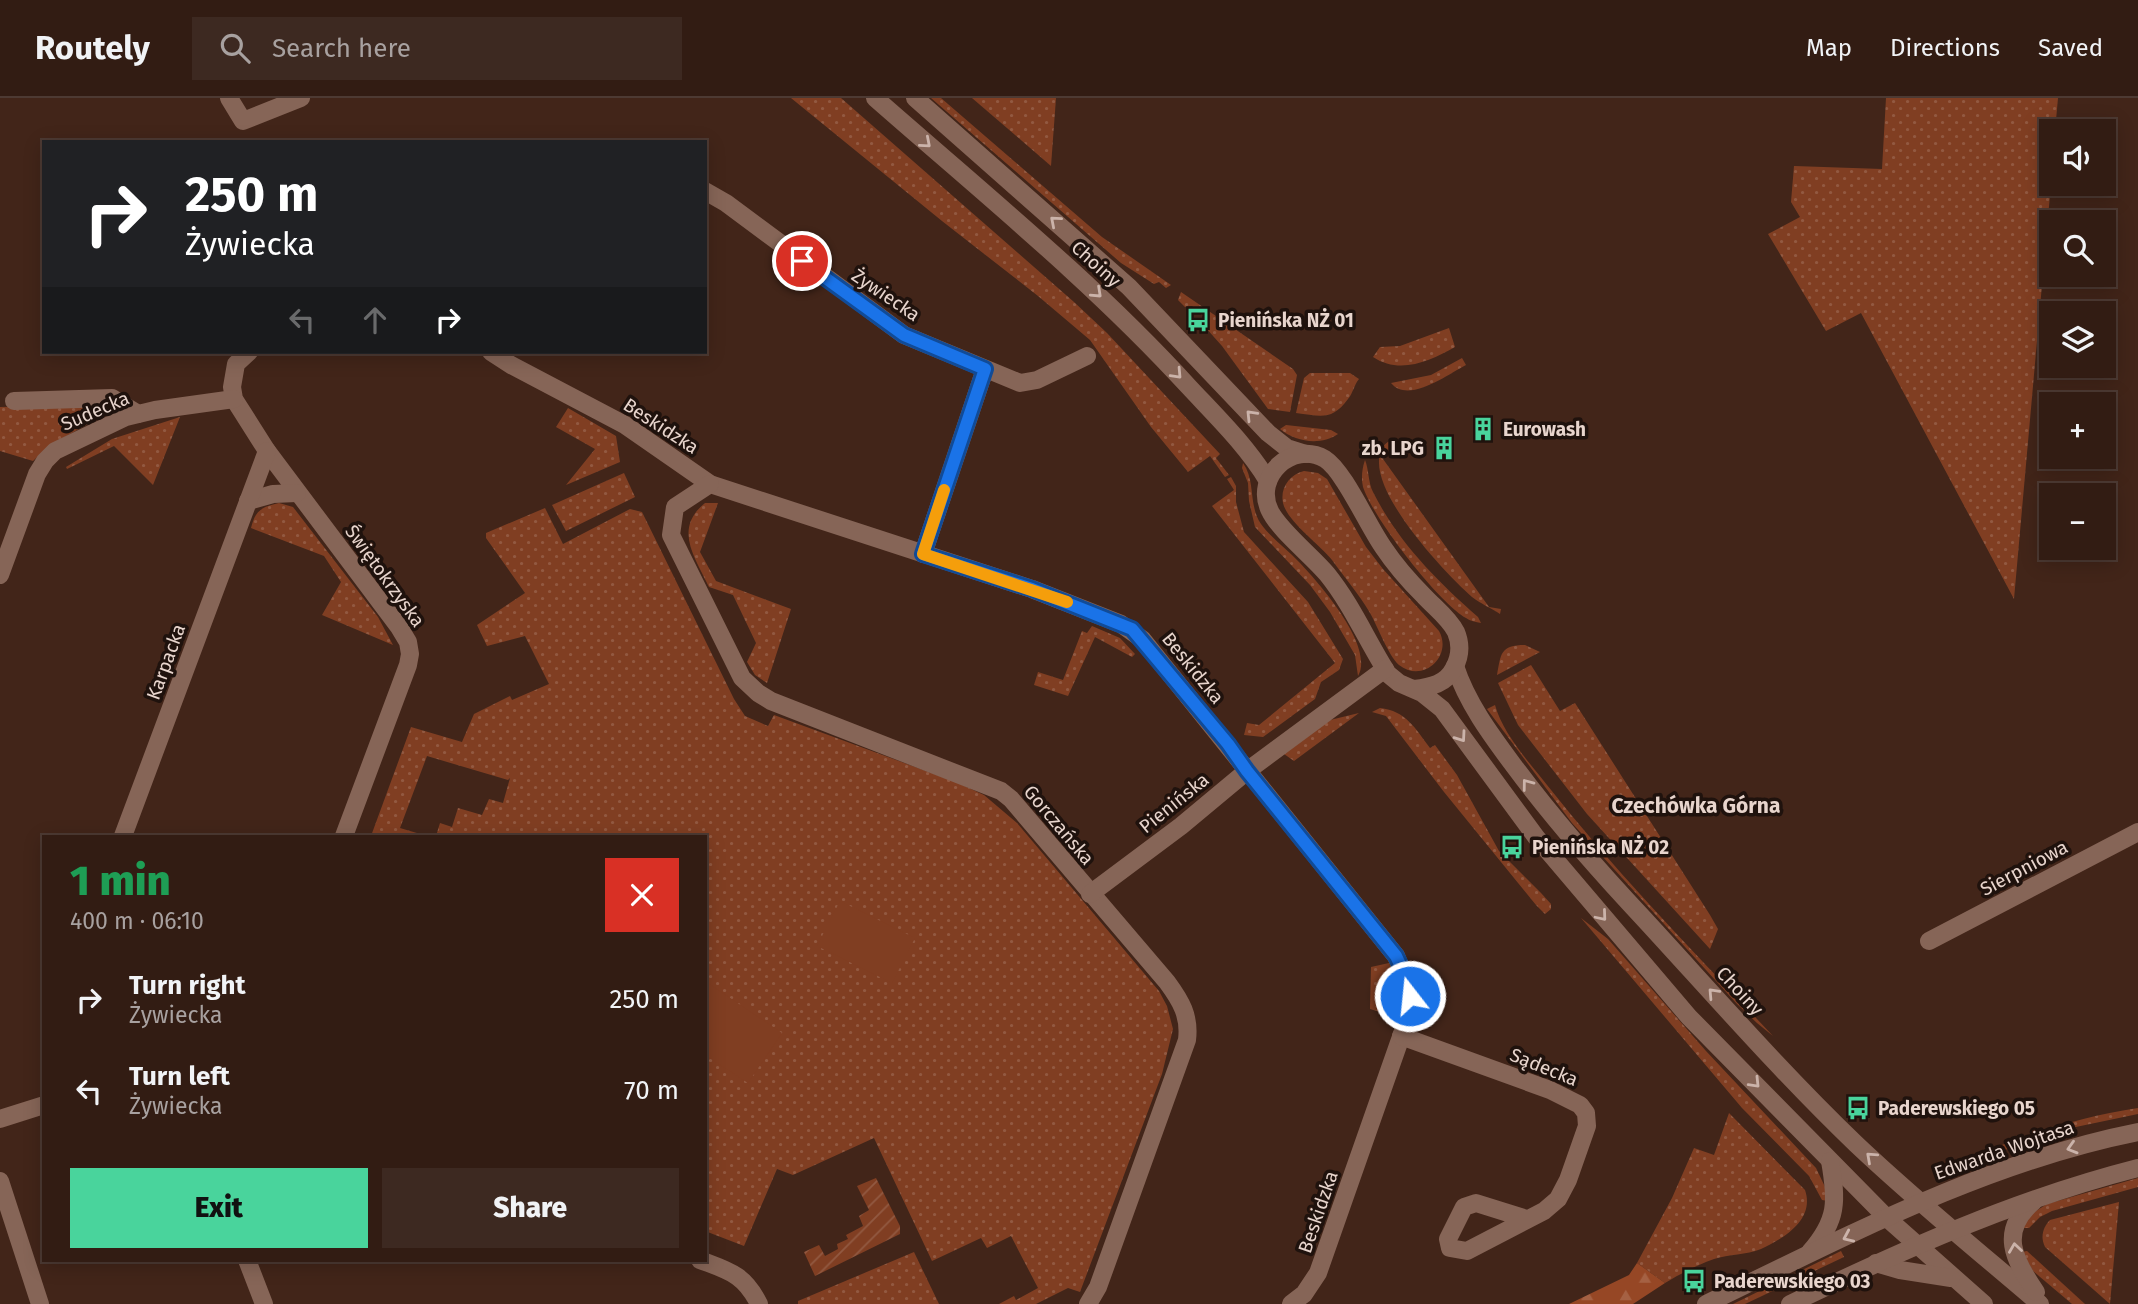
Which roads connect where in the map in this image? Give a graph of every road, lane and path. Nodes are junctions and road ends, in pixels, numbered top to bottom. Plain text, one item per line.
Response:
1 (229, 98) edge
2 (301, 98) edge
3 (875, 98) edge
4 (915, 98) edge
5 (707, 192) edge
6 (247, 354) edge
7 (495, 354) edge
8 (1087, 356) dead end
9 (985, 369) junction
10 (234, 399) junction
11 (14, 401) dead end
12 (138, 414) junction
13 (267, 451) junction
14 (1306, 454) junction
15 (1268, 481) junction
16 (710, 484) junction
17 (297, 492) junction
18 (248, 501) junction
19 (923, 554) junction
20 (0, 575) edge
21 (1455, 666) junction
22 (1385, 669) junction
23 (1414, 689) junction
24 (1247, 771) junction
25 (2138, 832) edge
26 (123, 835) edge
27 (344, 835) edge
28 (1090, 894) junction
29 (1929, 941) dead end
30 (1401, 1036) junction
31 (42, 1106) edge
32 (0, 1119) edge
33 (2138, 1132) edge
34 (1830, 1161) junction
35 (2138, 1168) edge
36 (0, 1181) edge
37 (2041, 1196) junction
38 (1921, 1203) junction
39 (1527, 1219) dead end
40 (1888, 1219) junction
41 (1952, 1229) junction
42 (1915, 1245) junction
43 (1808, 1255) junction
44 (248, 1262) edge
45 (706, 1262) edge
46 (1876, 1263) junction
47 (1954, 1279) junction
48 (40, 1304) edge
49 (264, 1304) edge
50 (759, 1304) edge
51 (1088, 1304) edge
52 (1291, 1304) edge
53 (1706, 1304) edge
54 (1790, 1304) edge
55 (1984, 1304) edge
56 (2042, 1304) edge

1 - 2 street
3 -> 15 street, Choiny
14 -> 4 street, Choiny
5 - 9 street, Żywiecka
6 - 10 street
7 - 16 street, Beskidzka
8 - 9 street, Żywiecka
9 - 19 street
10 - 12 street, Sudecka
10 - 13 street, Świętokrzyska
11 - 12 street
12 - 20 street, Sudecka
13 - 17 street, Świętokrzyska
13 - 18 street, Karpacka
14 - 15 street
14 - 21 street, Choiny
15 - 22 street
16 - 19 street, Beskidzka
16 - 28 street, Gorczańska
17 - 18 street
17 - 27 street, Świętokrzyska
18 - 26 street, Karpacka
19 - 24 street, Beskidzka
21 - 23 street
38 -> 21 street, Choiny
22 - 23 street
22 - 24 street, Pienińska
23 -> 34 street
24 - 28 street, Pienińska
24 - 30 street, Beskidzka
25 - 29 street, Sierpniowa
28 - 51 street, Gorczańska
30 - 39 street, Sądecka
30 - 52 street, Beskidzka
31 - 32 street
33 -> 38 street, Edwarda Wojtasa
34 - 40 street
34 - 43 street
35 - 37 street
36 - 48 street
37 - 41 street
56 -> 37 street
38 - 40 street, Edwarda Wojtasa
38 - 41 street, Choiny
40 - 42 street
40 -> 43 street, Edwarda Wojtasa
41 - 42 street
41 - 56 street, Choiny
42 - 46 street
42 - 47 street
43 - 53 street, Edwarda Wojtasa
44 - 49 street
45 - 50 street
46 - 47 street
46 - 54 street
47 - 55 street

